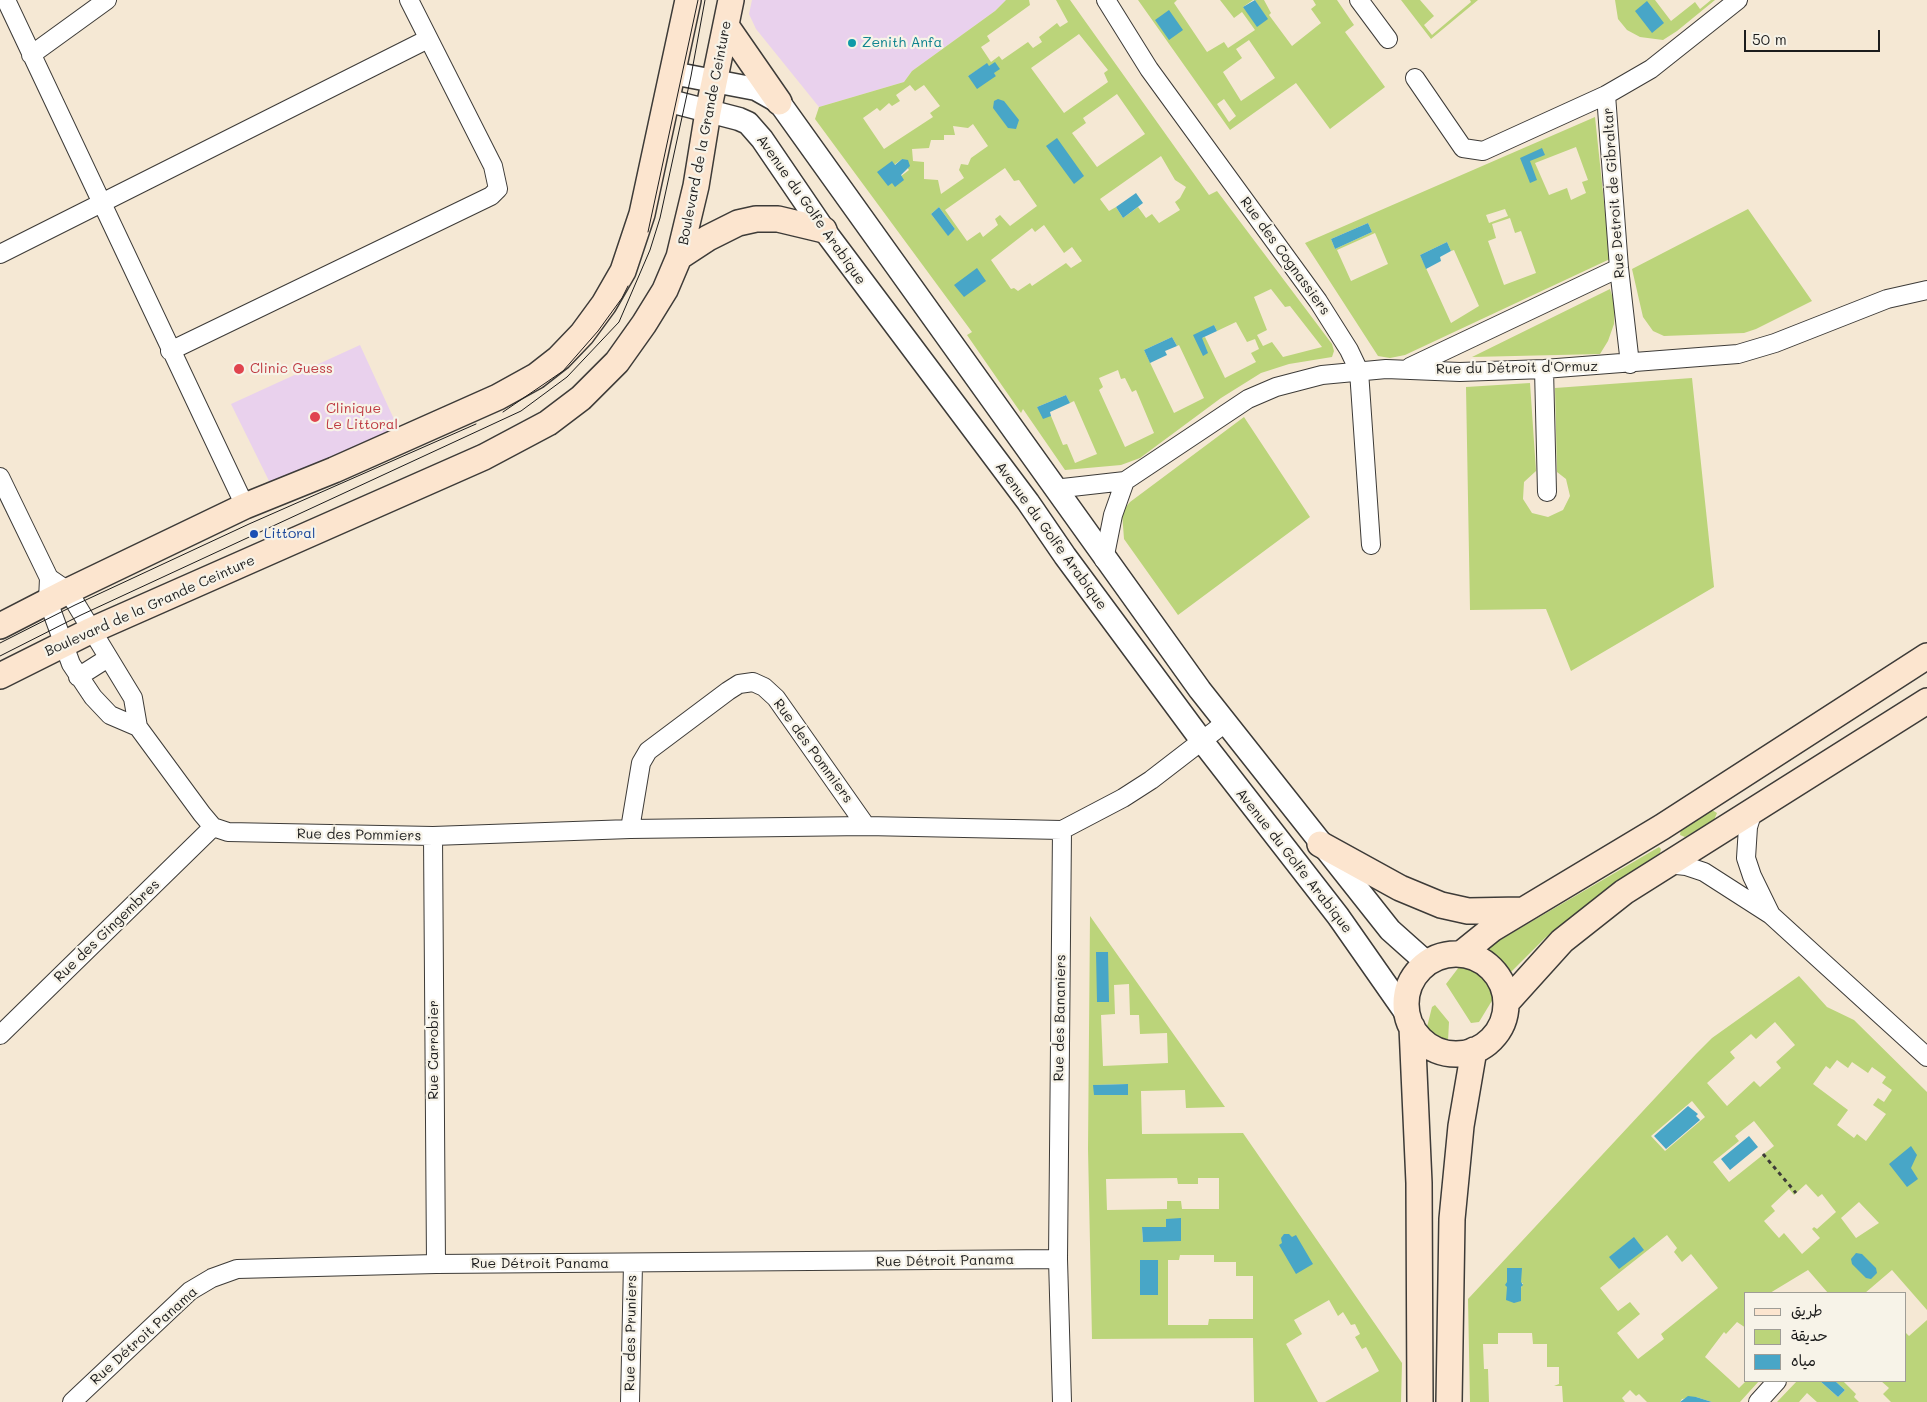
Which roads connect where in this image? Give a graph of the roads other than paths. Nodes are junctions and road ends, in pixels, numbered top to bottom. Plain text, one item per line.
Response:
1 (6, 0) edge
2 (107, 0) edge
3 (409, 0) edge
4 (688, 0) edge
5 (731, 0) edge
6 (1106, 0) edge
7 (1359, 0) edge
8 (1738, 0) edge
9 (727, 27) junction
10 (1388, 38) dead end
11 (428, 39) junction
12 (31, 55) junction
13 (672, 73) junction
14 (1415, 78) dead end
15 (714, 82) junction
16 (1606, 95) junction
17 (666, 100) junction
18 (779, 102) junction
19 (708, 112) junction
20 (102, 205) junction
21 (824, 230) junction
22 (0, 254) edge
23 (679, 257) junction
24 (1619, 268) junction
25 (1927, 290) edge
26 (170, 351) junction
27 (1630, 364) junction
28 (1407, 369) junction
29 (1544, 369) junction
30 (1359, 371) junction
31 (0, 477) edge
32 (1125, 481) junction
33 (1054, 489) junction
34 (1547, 492) dead end
35 (1028, 502) junction
36 (245, 506) junction
37 (1371, 545) dead end
38 (1104, 560) junction
39 (55, 590) junction
40 (0, 626) edge
41 (90, 631) junction
42 (63, 644) junction
43 (1927, 656) edge
44 (108, 658) junction
45 (0, 676) edge
46 (78, 676) junction
47 (1927, 701) edge
48 (1225, 723) junction
49 (138, 727) junction
50 (1202, 742) junction
51 (1753, 811) junction
52 (866, 826) junction
53 (213, 827) junction
54 (630, 829) junction
55 (1062, 830) junction
56 (433, 836) junction
57 (1320, 844) junction
58 (1667, 864) junction
59 (1526, 909) junction
60 (1771, 915) junction
61 (1461, 954) junction
62 (1427, 963) junction
63 (1506, 1003) junction
64 (1410, 1022) junction
65 (0, 1035) edge
66 (1474, 1050) junction
67 (1927, 1057) edge
68 (1058, 1259) junction
69 (436, 1264) junction
70 (633, 1264) junction
71 (1776, 1382) edge
72 (72, 1402) edge
73 (630, 1402) edge
74 (1062, 1402) edge
75 (1420, 1402) edge
76 (1449, 1402) edge
77 (1758, 1402) edge

1 - 12 street
2 - 12 street
3 - 11 street
4 - 13 main road
5 - 9 main road, Boulevard de la Grande Ceinture
6 - 30 street, Rue des Cognassiers
7 - 10 street
8 - 16 street, Rue Detroit de Gibraltar
9 - 15 main road, Boulevard de la Grande Ceinture
9 - 18 main road
11 - 20 street
11 - 26 street
12 - 20 street
13 - 15 street
13 - 17 main road
14 - 16 street
15 - 18 street
15 - 19 main road, Boulevard de la Grande Ceinture
16 - 24 street, Rue Detroit de Gibraltar
17 - 19 street, Avenue du Golfe Arabique
17 - 36 main road
18 - 33 street
19 - 21 street, Avenue du Golfe Arabique
19 - 23 main road, Boulevard de la Grande Ceinture
20 - 22 street
20 - 26 street
21 - 23 main road
21 - 35 street, Avenue du Golfe Arabique
23 - 41 main road, Boulevard de la Grande Ceinture
24 - 27 street, Rue Detroit de Gibraltar
24 - 28 street
25 - 27 street, Rue du Détroit d'Ormuz
26 - 36 street
27 - 29 street, Rue du Détroit d'Ormuz
28 - 29 street, Rue du Détroit d'Ormuz
28 - 30 street, Rue du Détroit d'Ormuz
29 - 34 street
30 - 32 street, Rue du Détroit d'Ormuz
30 - 37 street, Rue des Cognassiers
31 - 39 street
32 - 33 street, Rue du Détroit d'Ormuz
32 - 38 street
33 - 35 street
33 - 38 street
35 - 50 street, Avenue du Golfe Arabique
36 - 39 main road
38 - 48 street
39 - 40 main road
39 - 41 street
39 - 42 street
41 - 42 main road, Boulevard de la Grande Ceinture
41 - 44 street
42 - 45 main road, Boulevard de la Grande Ceinture
42 - 46 street
43 - 59 main road
44 - 46 street
44 - 49 street
46 - 49 street
47 - 51 main road
48 - 50 street
48 - 57 street
49 - 53 street
50 - 55 street
50 - 64 street, Avenue du Golfe Arabique
51 - 58 main road
51 - 60 street
52 - 54 street, Rue des Pommiers
52 - 54 street, Rue des Pommiers
52 - 55 street, Rue des Pommiers
53 - 56 street, Rue des Pommiers
53 - 65 street, Rue des Gingembres
54 - 56 street, Rue des Pommiers
55 - 68 street, Rue des Bananiers
56 - 69 street, Rue Carrobier
57 - 59 main road
57 - 62 street
58 - 60 street
58 - 63 main road
59 - 61 main road
60 - 67 street
61 - 62 main road
61 - 63 main road
62 - 64 main road
63 - 66 main road
64 - 66 main road
64 - 75 main road
66 - 76 main road
68 - 70 street, Rue Détroit Panama
68 - 74 street, Rue des Bananiers
69 - 70 street, Rue Détroit Panama
69 - 72 street, Rue Détroit Panama
70 - 73 street, Rue des Pruniers
71 - 77 street

